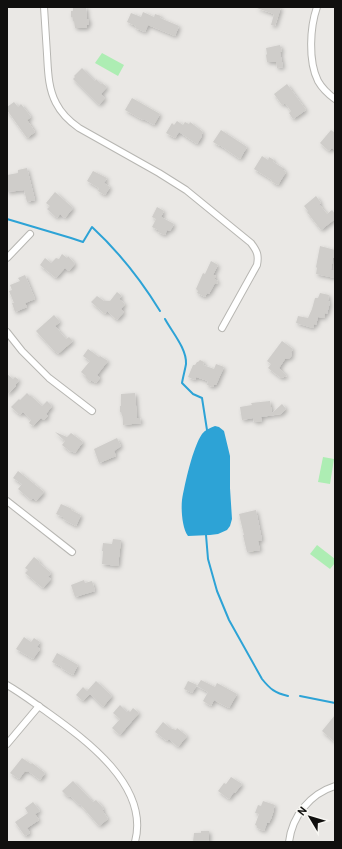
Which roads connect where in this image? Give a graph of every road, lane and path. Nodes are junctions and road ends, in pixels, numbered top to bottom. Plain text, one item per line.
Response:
1 (44, 7) edge
2 (317, 7) edge
3 (335, 99) edge
4 (30, 234) dead end
5 (7, 258) edge
6 (222, 328) dead end
7 (7, 332) edge
8 (92, 411) dead end
9 (7, 501) edge
10 (72, 552) dead end
11 (7, 684) edge
12 (39, 706) junction
13 (7, 744) edge
14 (335, 786) edge
15 (135, 842) edge
16 (289, 842) edge

1 - 6 street
2 - 3 street
4 - 5 street
7 - 8 street
9 - 10 street
11 - 12 street
12 - 13 street
12 - 15 street
14 - 16 street

